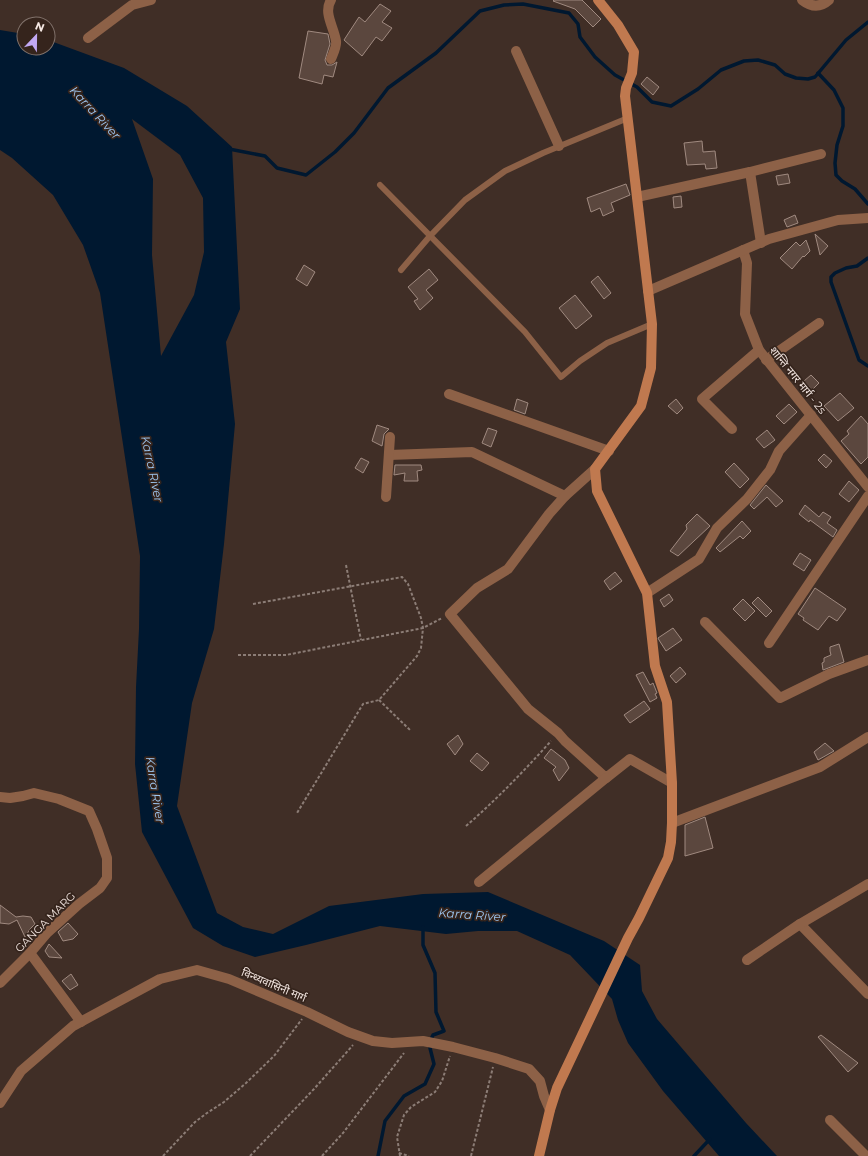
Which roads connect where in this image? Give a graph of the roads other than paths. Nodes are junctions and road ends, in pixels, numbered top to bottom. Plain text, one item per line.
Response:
1 (152, 0) edge
2 (598, 0) edge
3 (802, 0) edge
4 (829, 0) edge
5 (329, 1) edge
6 (88, 38) dead end
7 (516, 52) dead end
8 (332, 59) dead end
9 (628, 118) junction
10 (559, 146) junction
11 (821, 154) dead end
12 (750, 172) junction
13 (380, 185) dead end
14 (637, 197) junction
15 (868, 218) edge
16 (430, 236) junction
17 (762, 243) junction
18 (743, 250) junction
19 (401, 270) dead end
20 (648, 291) junction
21 (820, 323) dead end
22 (652, 324) junction
23 (759, 350) junction
24 (766, 360) junction
25 (449, 394) dead end
26 (811, 415) junction
27 (732, 429) dead end
28 (390, 437) dead end
29 (609, 451) junction
30 (389, 455) junction
31 (595, 469) junction
32 (868, 487) edge
33 (565, 496) junction
34 (868, 496) edge
35 (386, 497) dead end
36 (647, 593) junction
37 (705, 622) dead end
38 (769, 643) dead end
39 (868, 660) edge
40 (868, 737) edge
41 (606, 778) junction
42 (672, 783) junction
43 (0, 797) edge
44 (672, 822) junction
45 (479, 882) dead end
46 (868, 884) edge
47 (800, 924) junction
48 (30, 954) junction
49 (747, 960) dead end
50 (0, 983) edge
51 (868, 994) edge
52 (81, 1022) junction
53 (0, 1103) edge
54 (550, 1110) junction
55 (830, 1120) dead end
56 (539, 1156) edge
57 (866, 1156) edge

1 - 6 street
2 - 9 main road
3 - 4 street
5 - 8 street
7 - 10 street
9 - 10 lane
9 - 14 main road
10 - 16 lane
11 - 12 street
12 - 14 street
12 - 17 street
13 - 16 lane
14 - 20 main road
15 - 17 street
16 - 19 lane
16 - 22 lane
17 - 18 street
18 - 20 street
18 - 23 street, शान्ति नगर मार्ग - 2s
20 - 22 main road
21 - 24 street
22 - 29 main road
23 - 24 street, शान्ति नगर मार्ग - 2s
23 - 27 street
24 - 26 street, शान्ति नगर मार्ग - 2s
25 - 29 street
26 - 32 street, शान्ति नगर मार्ग - 2s
26 - 36 street
28 - 30 street
29 - 31 main road
30 - 33 street
30 - 35 street
31 - 33 street
31 - 36 main road
33 - 41 street
34 - 38 street
36 - 42 main road
37 - 39 street
40 - 44 street
41 - 42 street
41 - 45 street
42 - 44 main road
43 - 48 street, GANGA MARG
44 - 54 main road
46 - 47 street
47 - 49 street
47 - 51 street
48 - 50 street, GANGA MARG
48 - 52 street
52 - 53 street, विन्ध्यवासिनी मार्ग
52 - 54 street, विन्ध्यवासिनी मार्ग
54 - 56 main road
55 - 57 street

